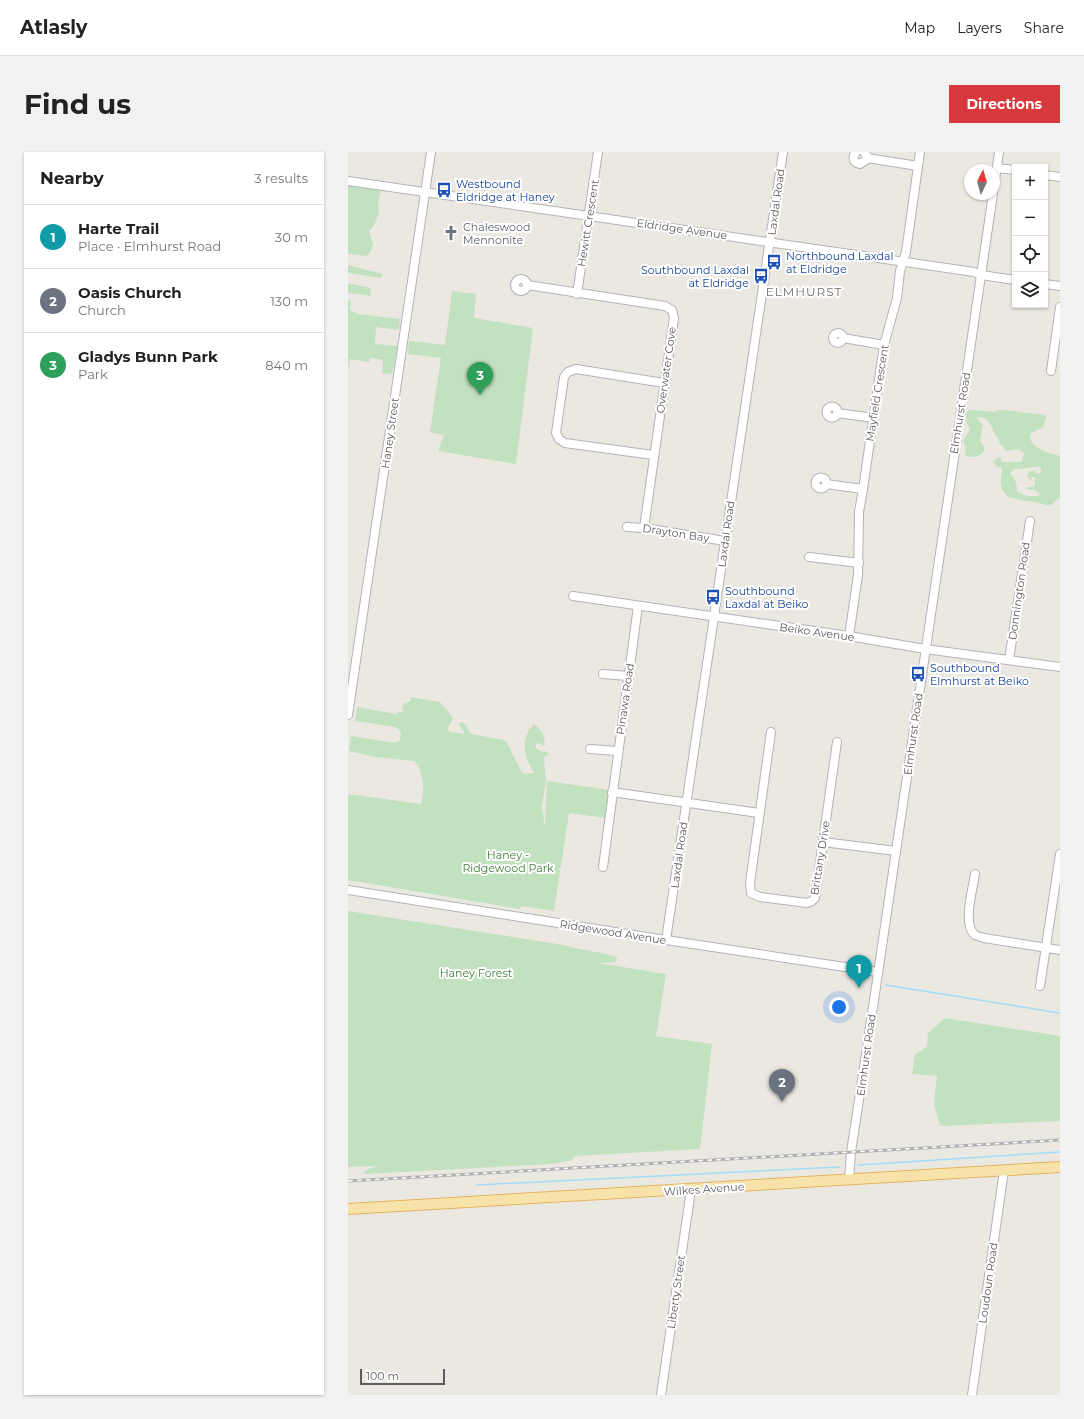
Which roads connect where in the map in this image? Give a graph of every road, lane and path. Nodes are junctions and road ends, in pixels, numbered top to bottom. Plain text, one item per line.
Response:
1 (431, 152) edge
2 (598, 152) edge
3 (783, 152) edge
4 (856, 152) edge
5 (920, 152) edge
6 (999, 152) edge
7 (866, 155) edge
8 (998, 164) edge
9 (918, 166) junction
10 (1000, 168) edge
11 (1012, 170) edge
12 (1048, 175) edge
13 (1060, 177) edge
14 (348, 181) edge
15 (425, 192) junction
16 (992, 200) edge
17 (590, 216) junction
18 (770, 241) junction
19 (903, 262) junction
20 (981, 275) junction
21 (1012, 280) edge
22 (1048, 284) edge
23 (527, 285) dead end
24 (1060, 286) edge
25 (577, 294) junction
26 (1060, 307) edge
27 (843, 338) dead end
28 (884, 345) junction
29 (1051, 372) dead end
30 (664, 383) junction
31 (837, 412) dead end
32 (874, 418) junction
33 (654, 455) junction
34 (826, 484) dead end
35 (863, 490) junction
36 (1030, 521) dead end
37 (627, 526) dead end
38 (644, 528) junction
39 (725, 541) junction
40 (809, 557) dead end
41 (859, 563) junction
42 (573, 596) dead end
43 (638, 606) junction
44 (714, 617) junction
45 (849, 636) junction
46 (925, 649) junction
47 (1009, 660) junction
48 (1060, 667) edge
49 (603, 674) dead end
50 (628, 676) junction
51 (348, 715) edge
52 (771, 732) dead end
53 (837, 742) dead end
54 (590, 749) dead end
55 (617, 751) junction
56 (612, 792) junction
57 (686, 802) junction
58 (759, 813) junction
59 (823, 842) junction
60 (896, 851) junction
61 (1060, 854) edge
62 (603, 867) dead end
63 (975, 874) dead end
64 (348, 890) edge
65 (666, 940) junction
66 (1046, 947) junction
67 (1060, 950) edge
68 (878, 972) junction
69 (1040, 986) dead end
70 (1060, 1167) edge
71 (1004, 1170) junction
72 (849, 1179) junction
73 (691, 1190) junction
74 (348, 1210) edge
75 (661, 1395) edge
76 (972, 1395) edge

1 - 15 street, Haney Street
2 - 17 street, Hewitt Crescent
3 - 18 street, Laxdal Road
4 - 7 street
5 - 9 street, Mayfield Crescent
6 - 8 street
7 - 9 street
9 - 19 street, Mayfield Crescent
10 - 11 street
12 - 13 street
14 - 15 street, Eldridge Avenue
15 - 17 street, Eldridge Avenue
15 - 51 street, Haney Street
16 - 20 street, Elmhurst Road
17 - 18 street, Eldridge Avenue
17 - 25 street, Hewitt Crescent
18 - 19 street, Eldridge Avenue
18 - 39 street, Laxdal Road
19 - 20 street, Eldridge Avenue
19 - 28 street, Mayfield Crescent
20 - 21 street, Eldridge Avenue
20 - 46 street, Elmhurst Road
22 - 24 street
23 - 25 street, Overwater Cove
25 - 30 street, Overwater Cove
26 - 29 street
27 - 28 street
28 - 32 street, Mayfield Crescent
30 - 33 street, Overwater Cove
30 - 33 street
31 - 32 street
32 - 35 street, Mayfield Crescent
33 - 38 street, Overwater Cove
34 - 35 street
35 - 41 street, Mayfield Crescent
36 - 47 street, Donnington Road
37 - 38 street, Drayton Bay
38 - 39 street, Drayton Bay
39 - 44 street, Laxdal Road
40 - 41 street
41 - 45 street, Mayfield Crescent
42 - 43 street, Beiko Avenue
43 - 44 street, Beiko Avenue
43 - 50 street, Pinawa Road
44 - 45 street, Beiko Avenue
44 - 57 street, Laxdal Road
45 - 46 street, Beiko Avenue
46 - 47 street, Beiko Avenue
46 - 60 street, Elmhurst Road
47 - 48 street, Beiko Avenue
49 - 50 street
50 - 55 street, Pinawa Road
52 - 58 street, Brittany Drive
53 - 59 street, Brittany Drive
54 - 55 street
55 - 56 street, Pinawa Road
56 - 57 street
56 - 62 street, Pinawa Road
57 - 58 street
57 - 65 street, Laxdal Road
58 - 59 street, Brittany Drive
59 - 60 street
60 - 68 street, Elmhurst Road
61 - 66 street
63 - 66 street
64 - 65 street, Ridgewood Avenue
65 - 68 street, Ridgewood Avenue
66 - 67 street
66 - 69 street
68 - 72 street, Elmhurst Road
70 - 71 main road, Wilkes Avenue
71 - 72 main road, Wilkes Avenue
71 - 76 street, Loudoun Road
72 - 73 main road, Wilkes Avenue
73 - 74 main road, Wilkes Avenue
73 - 75 street, Liberty Street

